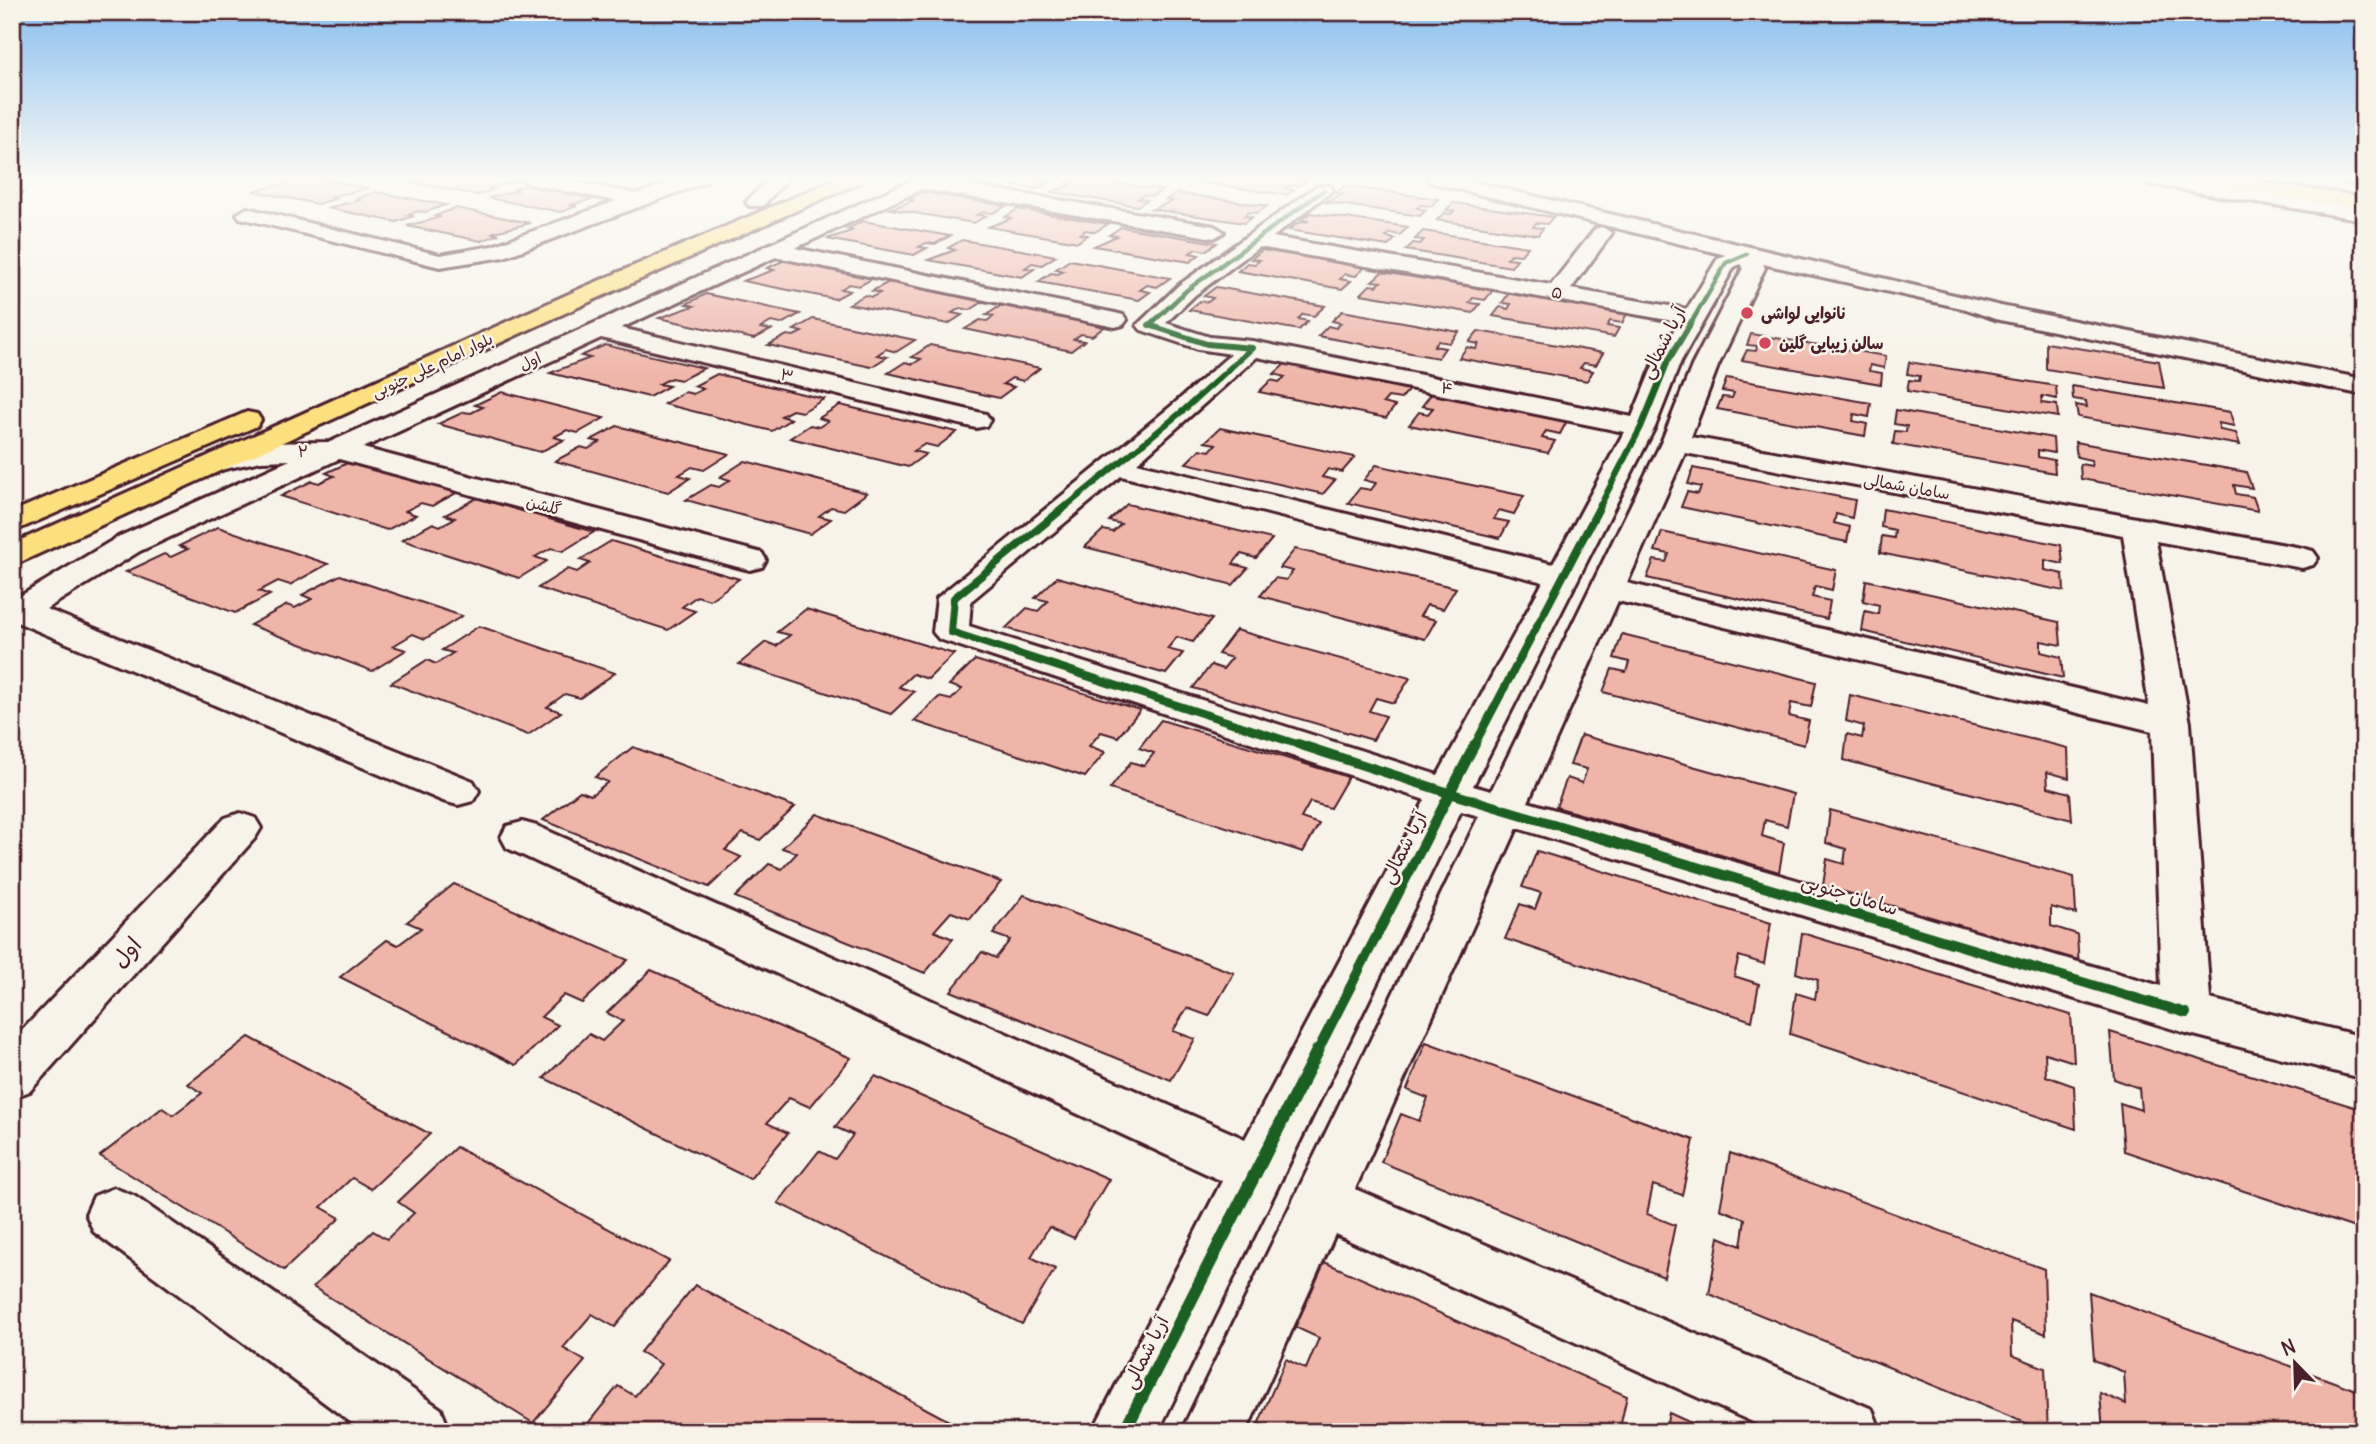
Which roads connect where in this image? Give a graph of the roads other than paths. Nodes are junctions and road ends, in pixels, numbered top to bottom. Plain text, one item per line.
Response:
1 (376, 245) edge
2 (514, 245) edge
3 (662, 245) edge
4 (694, 245) edge
5 (783, 245) edge
6 (1248, 245) edge
7 (1286, 245) edge
8 (1593, 245) edge
9 (1712, 245) edge
10 (773, 250) junction
11 (1747, 254) junction
12 (1557, 292) junction
13 (1973, 304) junction
14 (1693, 317) junction
15 (1115, 320) dead end
16 (598, 330) junction
17 (1252, 348) junction
18 (2364, 378) edge
19 (2364, 387) edge
20 (331, 398) junction
21 (266, 412) dead end
22 (976, 420) dead end
23 (1658, 435) junction
24 (338, 450) junction
25 (220, 461) junction
26 (1115, 466) junction
27 (12, 523) edge
28 (2138, 528) junction
29 (12, 556) edge
30 (2302, 558) dead end
31 (750, 560) dead end
32 (1563, 577) junction
33 (1607, 588) junction
34 (2171, 723) junction
35 (458, 791) dead end
36 (1449, 793) junction
37 (1504, 809) junction
38 (240, 828) dead end
39 (522, 837) dead end
40 (2186, 1013) junction
41 (2364, 1058) edge
42 (12, 1076) edge
43 (1258, 1171) junction
44 (1321, 1201) junction
45 (114, 1214) dead end
46 (418, 1432) edge
47 (1124, 1432) edge
48 (1213, 1432) edge
49 (1849, 1432) edge

1 - 2 street
3 - 20 main road, بلوار امام علی جنوبی
4 - 20 main road, بلوار امام علی جنوبی
5 - 10 street, اول
6 - 17 street, ۴
7 - 12 street, ۵
8 - 12 street
9 - 11 street
10 - 15 street
10 - 16 street, اول
11 - 13 street
11 - 14 street, آریا شمالی
11 - 23 street, آریا شمالی
12 - 14 street, ۵
13 - 18 street
13 - 19 street
14 - 23 street, آریا شمالی
16 - 22 street, ۳
16 - 24 street, اول
17 - 23 street, ۴
17 - 26 street
20 - 24 street, ۲
20 - 25 main road, بلوار امام علی جنوبی
21 - 27 main road
23 - 28 street, سامان شمالی
23 - 32 street, آریا شمالی
23 - 33 street, آریا شمالی
24 - 25 street, ۲
24 - 31 street, گلشن
24 - 35 street, اول
25 - 29 main road, بلوار امام علی جنوبی
26 - 32 street
26 - 36 street, سامان جنوبی
28 - 30 street, سامان شمالی
28 - 34 street
32 - 36 street, آریا شمالی
33 - 34 street
33 - 37 street, آریا شمالی
34 - 40 street
36 - 37 street, سامان جنوبی
36 - 43 street, آریا شمالی
37 - 40 street, سامان جنوبی
37 - 44 street, آریا شمالی
38 - 42 street, اول
39 - 43 street
40 - 41 street, سامان جنوبی
43 - 47 street, آریا شمالی
44 - 48 street, آریا شمالی
44 - 49 street
45 - 46 street

